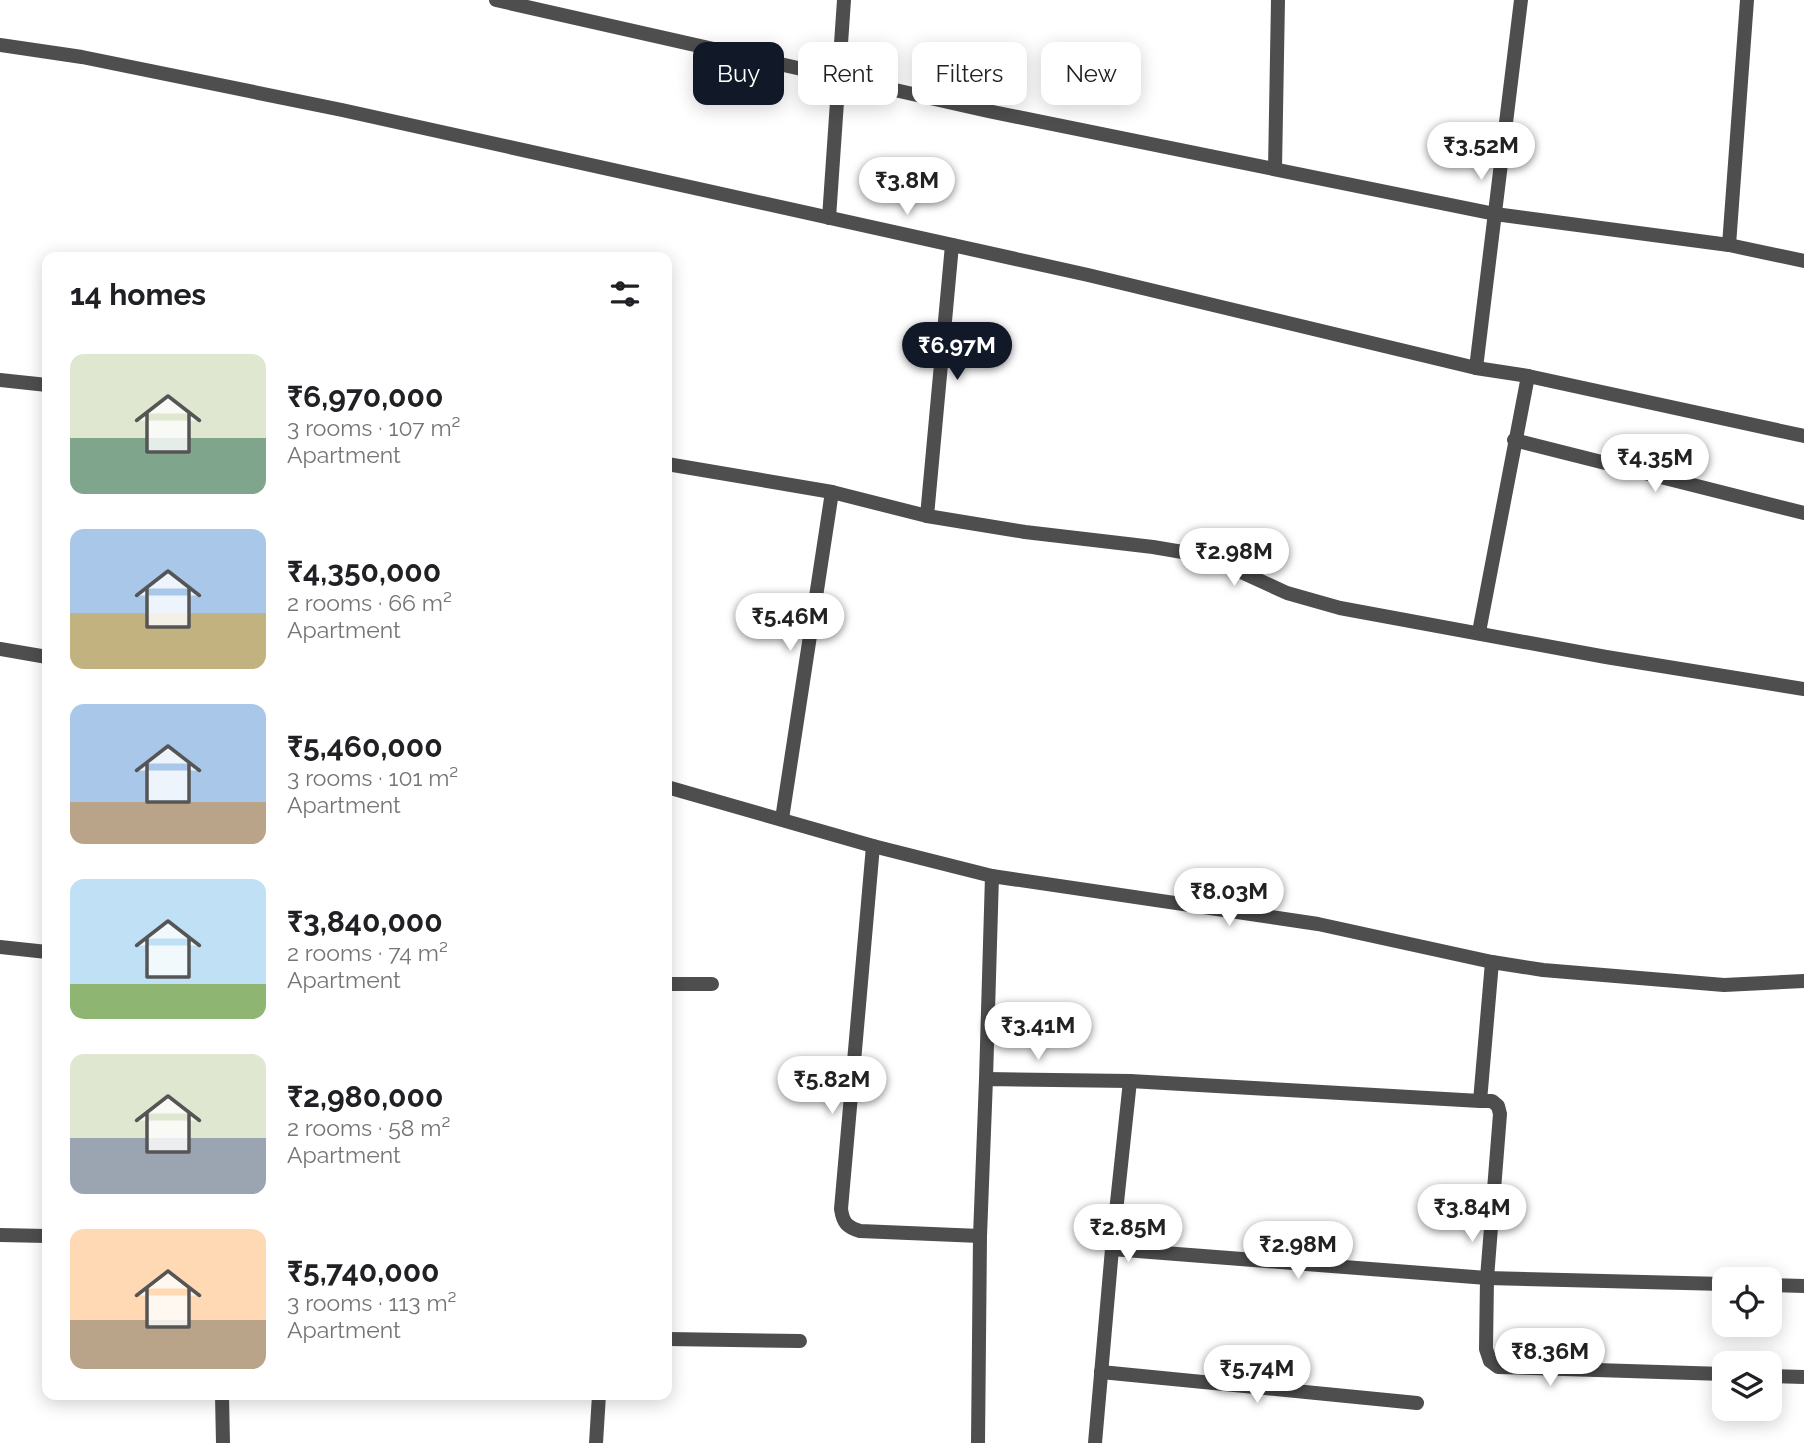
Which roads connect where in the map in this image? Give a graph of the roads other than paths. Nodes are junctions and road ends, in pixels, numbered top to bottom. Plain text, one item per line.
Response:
1 (496, 0) edge
2 (844, 0) edge
3 (1279, 0) edge
4 (1521, 0) edge
5 (1747, 0) edge
6 (841, 42) edge
7 (0, 45) edge
8 (798, 68) edge
9 (898, 90) edge
10 (837, 105) edge
11 (1275, 169) junction
12 (1495, 214) junction
13 (829, 218) junction
14 (952, 245) junction
15 (1729, 245) junction
16 (1804, 261) edge
17 (1476, 368) junction
18 (1528, 376) junction
19 (0, 380) edge
20 (42, 384) edge
21 (1804, 436) edge
22 (1514, 440) junction
23 (672, 465) edge
24 (832, 492) junction
25 (1804, 513) edge
26 (927, 516) junction
27 (1479, 632) junction
28 (0, 649) edge
29 (42, 656) edge
30 (1804, 690) edge
31 (672, 788) edge
32 (782, 819) junction
33 (873, 846) junction
34 (992, 876) junction
35 (0, 947) edge
36 (42, 951) edge
37 (1492, 962) junction
38 (1804, 982) edge
39 (672, 984) edge
40 (712, 984) dead end
41 (986, 1079) junction
42 (1130, 1081) junction
43 (1479, 1101) junction
44 (0, 1235) edge
45 (42, 1236) edge
46 (980, 1236) junction
47 (1112, 1249) junction
48 (1487, 1278) junction
49 (1712, 1284) edge
50 (1782, 1285) edge
51 (1804, 1286) edge
52 (672, 1339) edge
53 (800, 1341) dead end
54 (1101, 1372) junction
55 (1712, 1374) edge
56 (1782, 1376) edge
57 (1804, 1377) edge
58 (222, 1400) edge
59 (599, 1400) edge
60 (1417, 1403) dead end
61 (223, 1443) edge
62 (596, 1443) edge
63 (978, 1443) edge
64 (1095, 1443) edge

1 - 8 street
2 - 6 street
3 - 11 street
4 - 12 street
5 - 15 street
7 - 13 street
9 - 11 street
10 - 13 street
11 - 12 street
12 - 15 street
12 - 17 street
13 - 14 street
14 - 17 street
14 - 26 street
15 - 16 street
17 - 18 street
18 - 21 street
18 - 22 street
19 - 20 street
22 - 25 street
22 - 27 street
23 - 24 street
24 - 26 street
24 - 32 street
26 - 27 street
27 - 30 street
28 - 29 street
31 - 32 street
32 - 33 street
33 - 34 street
33 - 46 street
34 - 37 street
34 - 41 street
35 - 36 street
37 - 38 street
37 - 43 street
39 - 40 street
41 - 42 street
41 - 46 street
42 - 43 street
42 - 47 street
43 - 48 street
44 - 45 street
46 - 63 street
47 - 48 street
47 - 54 street
48 - 49 street
48 - 55 street
50 - 51 street
52 - 53 street
54 - 60 street
54 - 64 street
56 - 57 street
58 - 61 street
59 - 62 street

